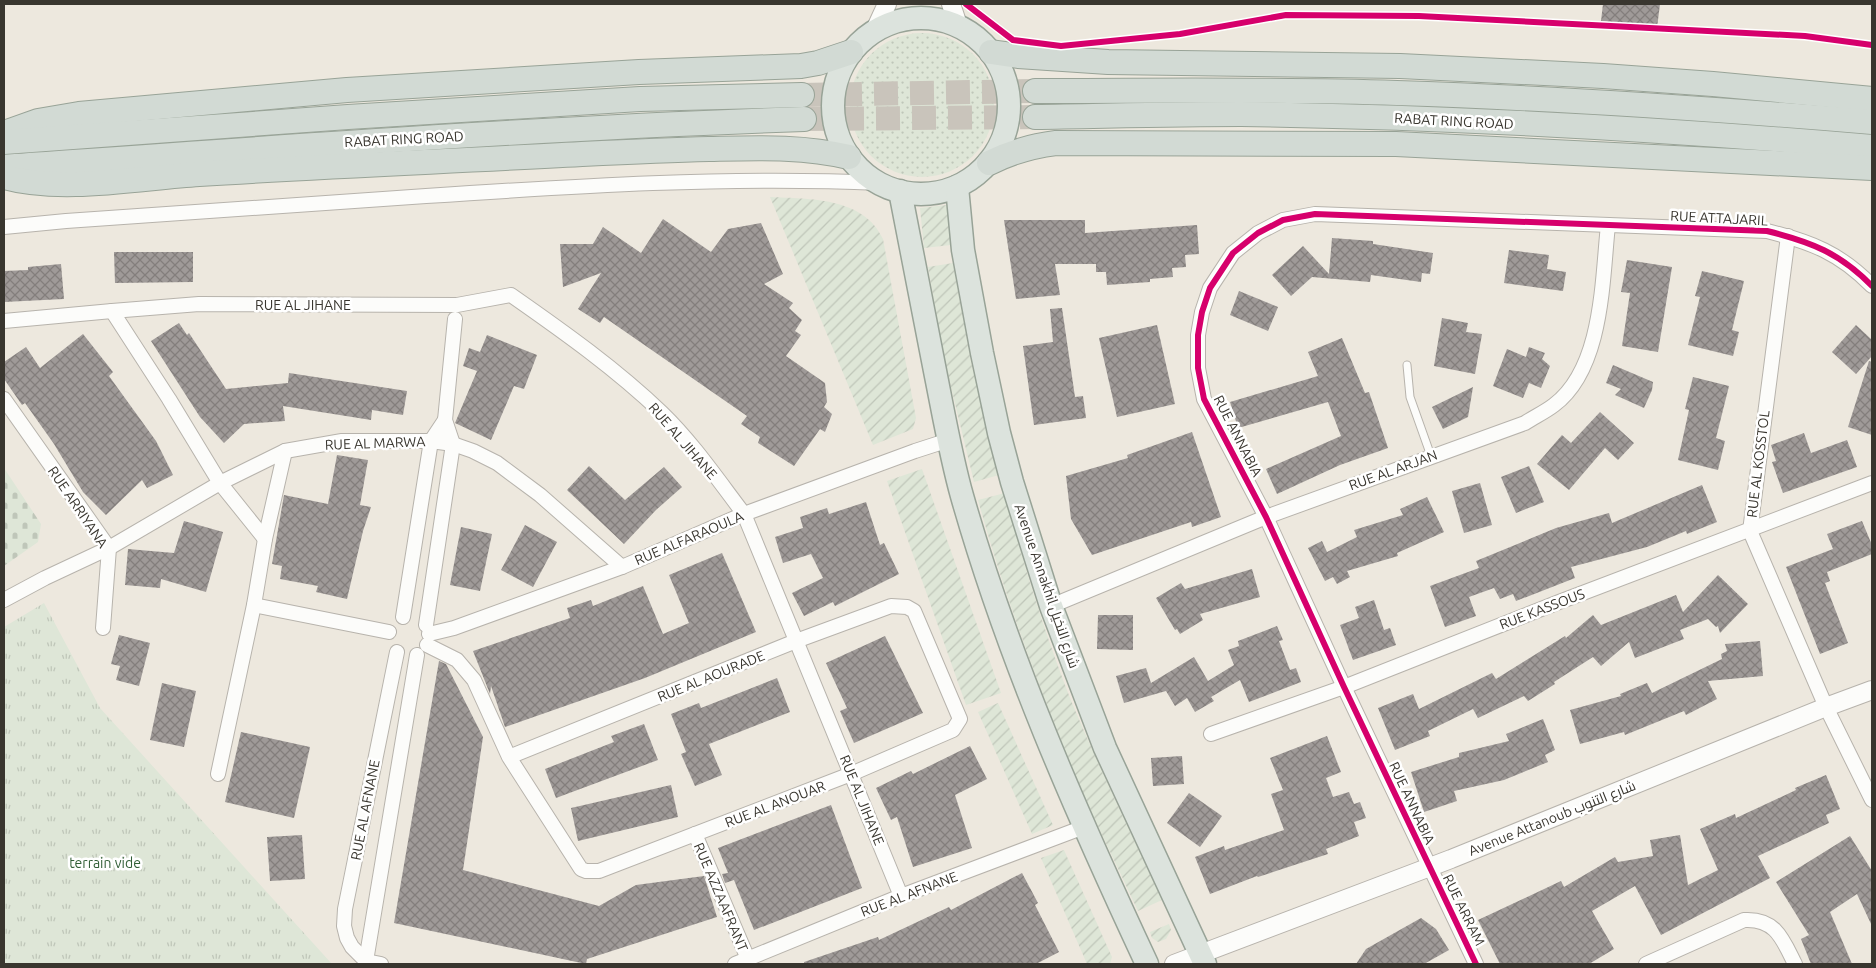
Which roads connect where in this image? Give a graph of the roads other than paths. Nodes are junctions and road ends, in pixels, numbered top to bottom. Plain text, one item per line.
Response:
1 (887, 4) edge
2 (951, 4) edge
3 (958, 26) junction
4 (875, 30) junction
5 (851, 52) junction
6 (991, 52) junction
7 (1035, 91) tunnel mouth
8 (802, 94) tunnel mouth
9 (1872, 99) edge
10 (1035, 116) tunnel mouth
11 (804, 120) tunnel mouth
12 (1872, 122) edge
13 (4, 133) edge
14 (4, 142) edge
15 (1872, 147) edge
16 (849, 157) junction
17 (989, 164) junction
18 (4, 167) edge
19 (1872, 168) edge
20 (4, 177) edge
21 (890, 187) junction
22 (957, 187) junction
23 (1608, 225) junction
24 (4, 227) edge
25 (1788, 236) junction
26 (1872, 286) edge
27 (112, 311) junction
28 (455, 319) dead end
29 (4, 322) edge
30 (1407, 365) dead end
31 (4, 400) edge
32 (445, 420) junction
33 (949, 440) junction
34 (431, 441) junction
35 (453, 444) junction
36 (285, 451) junction
37 (1431, 456) junction
38 (1872, 482) edge
39 (220, 483) junction
40 (744, 514) junction
41 (1266, 517) junction
42 (1750, 531) junction
43 (265, 539) junction
44 (109, 548) junction
45 (622, 566) junction
46 (4, 600) edge
47 (254, 604) junction
48 (1051, 606) junction
49 (403, 617) junction
50 (103, 628) dead end
51 (389, 632) junction
52 (425, 640) junction
53 (796, 641) junction
54 (397, 652) junction
55 (1344, 688) junction
56 (1872, 690) edge
57 (1826, 707) junction
58 (960, 719) joint
59 (1211, 734) dead end
60 (509, 758) junction
61 (218, 774) dead end
62 (851, 774) junction
63 (1872, 800) edge
64 (1084, 827) junction
65 (695, 834) junction
66 (1429, 867) junction
67 (901, 896) junction
68 (1203, 959) edge
69 (366, 961) junction
70 (742, 962) edge
71 (381, 964) edge
72 (1147, 964) edge
73 (1174, 964) edge
74 (1476, 964) edge
75 (1646, 964) edge
76 (1794, 964) edge

1 - 4 street
2 - 3 street
3 - 4 main road
3 - 6 main road
4 - 5 main road
5 - 13 highway
5 - 16 main road
6 - 9 highway
6 - 17 main road
7 - 12 highway, RABAT RING ROAD
8 - 14 highway, RABAT RING ROAD
10 - 15 highway, RABAT RING ROAD
11 - 18 highway, RABAT RING ROAD
16 - 20 highway
16 - 21 main road
17 - 19 highway
17 - 22 main road
21 - 22 main road
21 - 24 street
21 - 33 main road
22 - 48 main road, Avenue Annakhil شارع النخيل
23 - 25 street, RUE ATTAJARIL
23 - 37 street, RUE AL ARJAN
23 - 41 street, RUE ANNABIA
25 - 26 street, RUE ATTAJARIL
25 - 42 street, RUE AL KOSSTOL
27 - 29 street, RUE AL JIHANE
27 - 39 street
27 - 40 street, RUE AL JIHANE
28 - 32 street, RUE AL AFNANE
30 - 37 lane
31 - 44 street, RUE ARRIYANA
32 - 34 street, RUE AL AFNANE
32 - 35 street, RUE AL AFNANE
33 - 40 street, RUE ALFARAOULA
33 - 64 main road
34 - 35 street, RUE AL MARWA
34 - 36 street, RUE AL MARWA
34 - 49 street, RUE AL AFNANE
35 - 45 street, RUE AL MARWA
35 - 52 street, RUE AL AFNANE
36 - 39 street, RUE AL MARWA
36 - 43 street
37 - 41 street, RUE AL ARJAN
38 - 42 street, RUE KASSOUS
39 - 43 street
39 - 44 street, RUE AL MARWA
40 - 45 street, RUE ALFARAOULA
40 - 53 street, RUE AL JIHANE
41 - 48 street, RUE AL ARJAN
41 - 55 street, RUE ANNABIA
42 - 55 street, RUE KASSOUS
42 - 57 street, RUE AL KOSSTOL
43 - 47 street
44 - 46 street, RUE AL MARWA
44 - 50 street, RUE ARRIYANA
45 - 52 street, RUE ALFARAOULA
47 - 51 street
47 - 61 street
48 - 68 main road, Avenue Annakhil شارع النخيل
49 - 51 street
49 - 52 street
51 - 54 street
52 - 54 street
52 - 60 street
52 - 69 street, RUE AL AFNANE
53 - 58 street, RUE AL AOURADE
53 - 60 street, RUE AL AOURADE
53 - 62 street, RUE AL JIHANE
54 - 69 street, RUE AL AFNANE
55 - 59 street, RUE KASSOUS
55 - 66 street, RUE ANNABIA
56 - 57 street, Avenue Attanoub شارع التنوب
57 - 63 street, RUE AL KOSSTOL
57 - 66 street, Avenue Attanoub شارع التنوب
58 - 62 street, RUE AL ANOUAR
60 - 65 street, RUE AL ANOUAR
62 - 65 street, RUE AL ANOUAR
62 - 67 street, RUE AL JIHANE
64 - 67 street, RUE AL AFNANE
64 - 72 main road
65 - 70 street, RUE AZZAAFRANT
66 - 68 street, Avenue Attanoub شارع التنوب
66 - 74 street, RUE ARRAM
67 - 70 street, RUE AL AFNANE
68 - 73 street, Avenue Attanoub شارع التنوب
69 - 71 street
75 - 76 street

